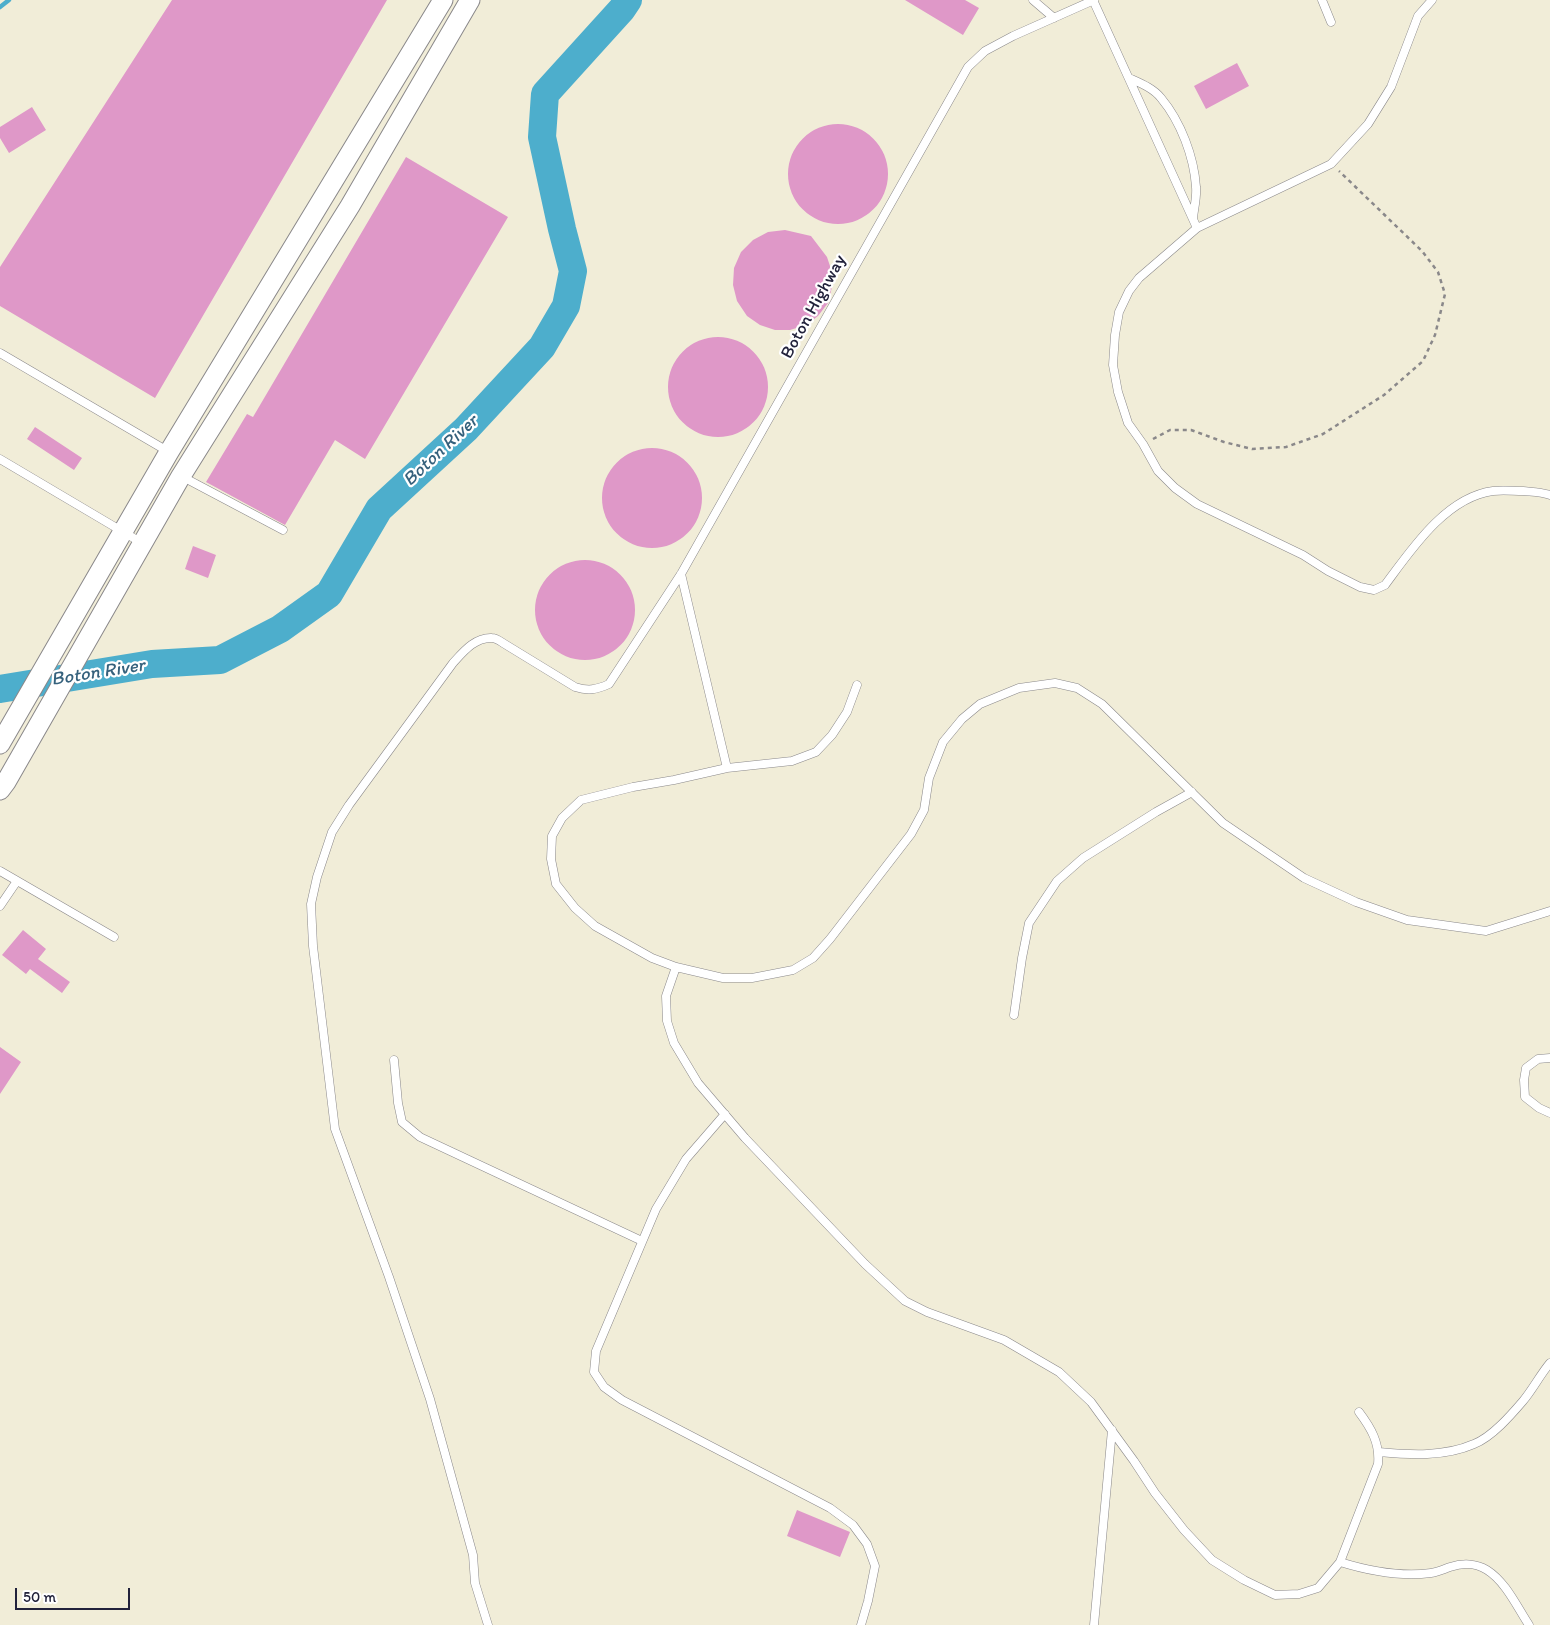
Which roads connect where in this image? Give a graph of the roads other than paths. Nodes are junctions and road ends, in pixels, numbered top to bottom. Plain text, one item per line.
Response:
1 (443, 0) edge
2 (470, 0) edge
3 (1033, 0) edge
4 (1094, 0) edge
5 (1322, 0) edge
6 (1432, 0) edge
7 (1054, 18) junction
8 (1331, 22) dead end
9 (1129, 78) junction
10 (1192, 220) junction
11 (1197, 228) junction
12 (0, 353) edge
13 (169, 452) junction
14 (0, 459) edge
15 (181, 476) junction
16 (1550, 495) edge
17 (283, 530) dead end
18 (123, 531) junction
19 (142, 543) junction
20 (681, 574) junction
21 (857, 685) dead end
22 (0, 744) edge
23 (727, 768) junction
24 (3, 786) edge
25 (1192, 792) junction
26 (0, 871) edge
27 (17, 881) junction
28 (0, 906) edge
29 (1550, 911) edge
30 (114, 937) dead end
31 (676, 967) junction
32 (1014, 1015) dead end
33 (1550, 1058) edge
34 (394, 1060) dead end
35 (725, 1114) junction
36 (1550, 1114) edge
37 (642, 1241) junction
38 (1550, 1363) edge
39 (1359, 1412) dead end
40 (1112, 1430) junction
41 (1379, 1452) junction
42 (1340, 1562) junction
43 (488, 1625) edge
44 (861, 1625) edge
45 (1094, 1625) edge
46 (1529, 1625) edge

1 - 13 street
2 - 15 street
3 - 7 lane
4 - 7 lane, Boton Highway
4 - 9 lane
5 - 8 lane
6 - 11 lane
7 - 20 lane, Boton Highway
9 - 10 lane
9 - 10 lane
10 - 11 lane
11 - 16 lane
12 - 13 lane
13 - 18 street
14 - 18 lane
15 - 17 lane
15 - 19 street
18 - 19 lane
18 - 22 street
19 - 24 street
20 - 23 lane
20 - 43 lane, Boton Highway
21 - 23 lane
23 - 31 lane
25 - 29 lane
25 - 31 lane
25 - 32 lane
26 - 27 lane
27 - 28 lane
27 - 30 lane
31 - 35 lane
33 - 36 lane
34 - 37 lane
35 - 37 lane
35 - 40 lane
37 - 44 lane
38 - 41 lane
39 - 41 lane
40 - 42 lane
40 - 45 lane
41 - 42 lane
42 - 46 lane

